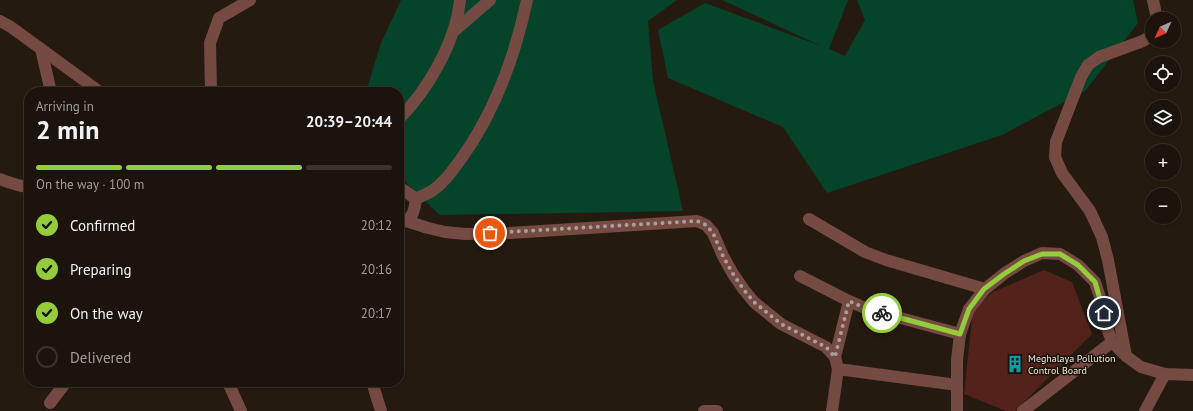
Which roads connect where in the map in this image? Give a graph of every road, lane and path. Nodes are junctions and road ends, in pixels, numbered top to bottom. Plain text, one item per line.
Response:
1 (250, 0) edge
2 (460, 0) edge
3 (490, 0) edge
4 (527, 0) edge
5 (1153, 0) edge
6 (1156, 12) edge
7 (0, 21) edge
8 (453, 32) junction
9 (1145, 40) edge
10 (40, 49) junction
11 (50, 87) edge
12 (93, 87) edge
13 (211, 87) edge
14 (404, 113) edge
15 (0, 179) edge
16 (24, 186) edge
17 (404, 190) edge
18 (416, 199) junction
19 (809, 219) dead end
20 (404, 222) edge
21 (404, 223) edge
22 (800, 276) dead end
23 (984, 289) junction
24 (849, 301) junction
25 (960, 334) junction
26 (1112, 342) junction
27 (1126, 356) junction
28 (837, 363) junction
29 (1165, 374) junction
30 (1193, 375) edge
31 (957, 385) junction
32 (62, 387) edge
33 (230, 387) edge
34 (374, 387) edge
35 (50, 403) dead end
36 (1028, 409) edge
37 (241, 411) edge
38 (381, 411) edge
39 (704, 411) edge
40 (717, 411) edge
41 (832, 411) edge
42 (957, 411) edge
43 (1145, 411) edge

1 - 13 street
2 - 8 street
3 - 8 street
4 - 18 street
5 - 6 street
7 - 10 street
8 - 14 street
9 - 27 street
10 - 11 street
10 - 12 street
15 - 16 street
17 - 18 street
18 - 20 street
19 - 23 street
21 - 28 street
22 - 24 street
23 - 25 street
23 - 26 street
24 - 25 street
24 - 28 street
25 - 31 street
26 - 27 street
26 - 36 street
27 - 29 street
28 - 31 street
28 - 41 street
29 - 30 street
29 - 43 street
31 - 42 street
32 - 35 street
33 - 37 street
34 - 38 street
39 - 40 street

